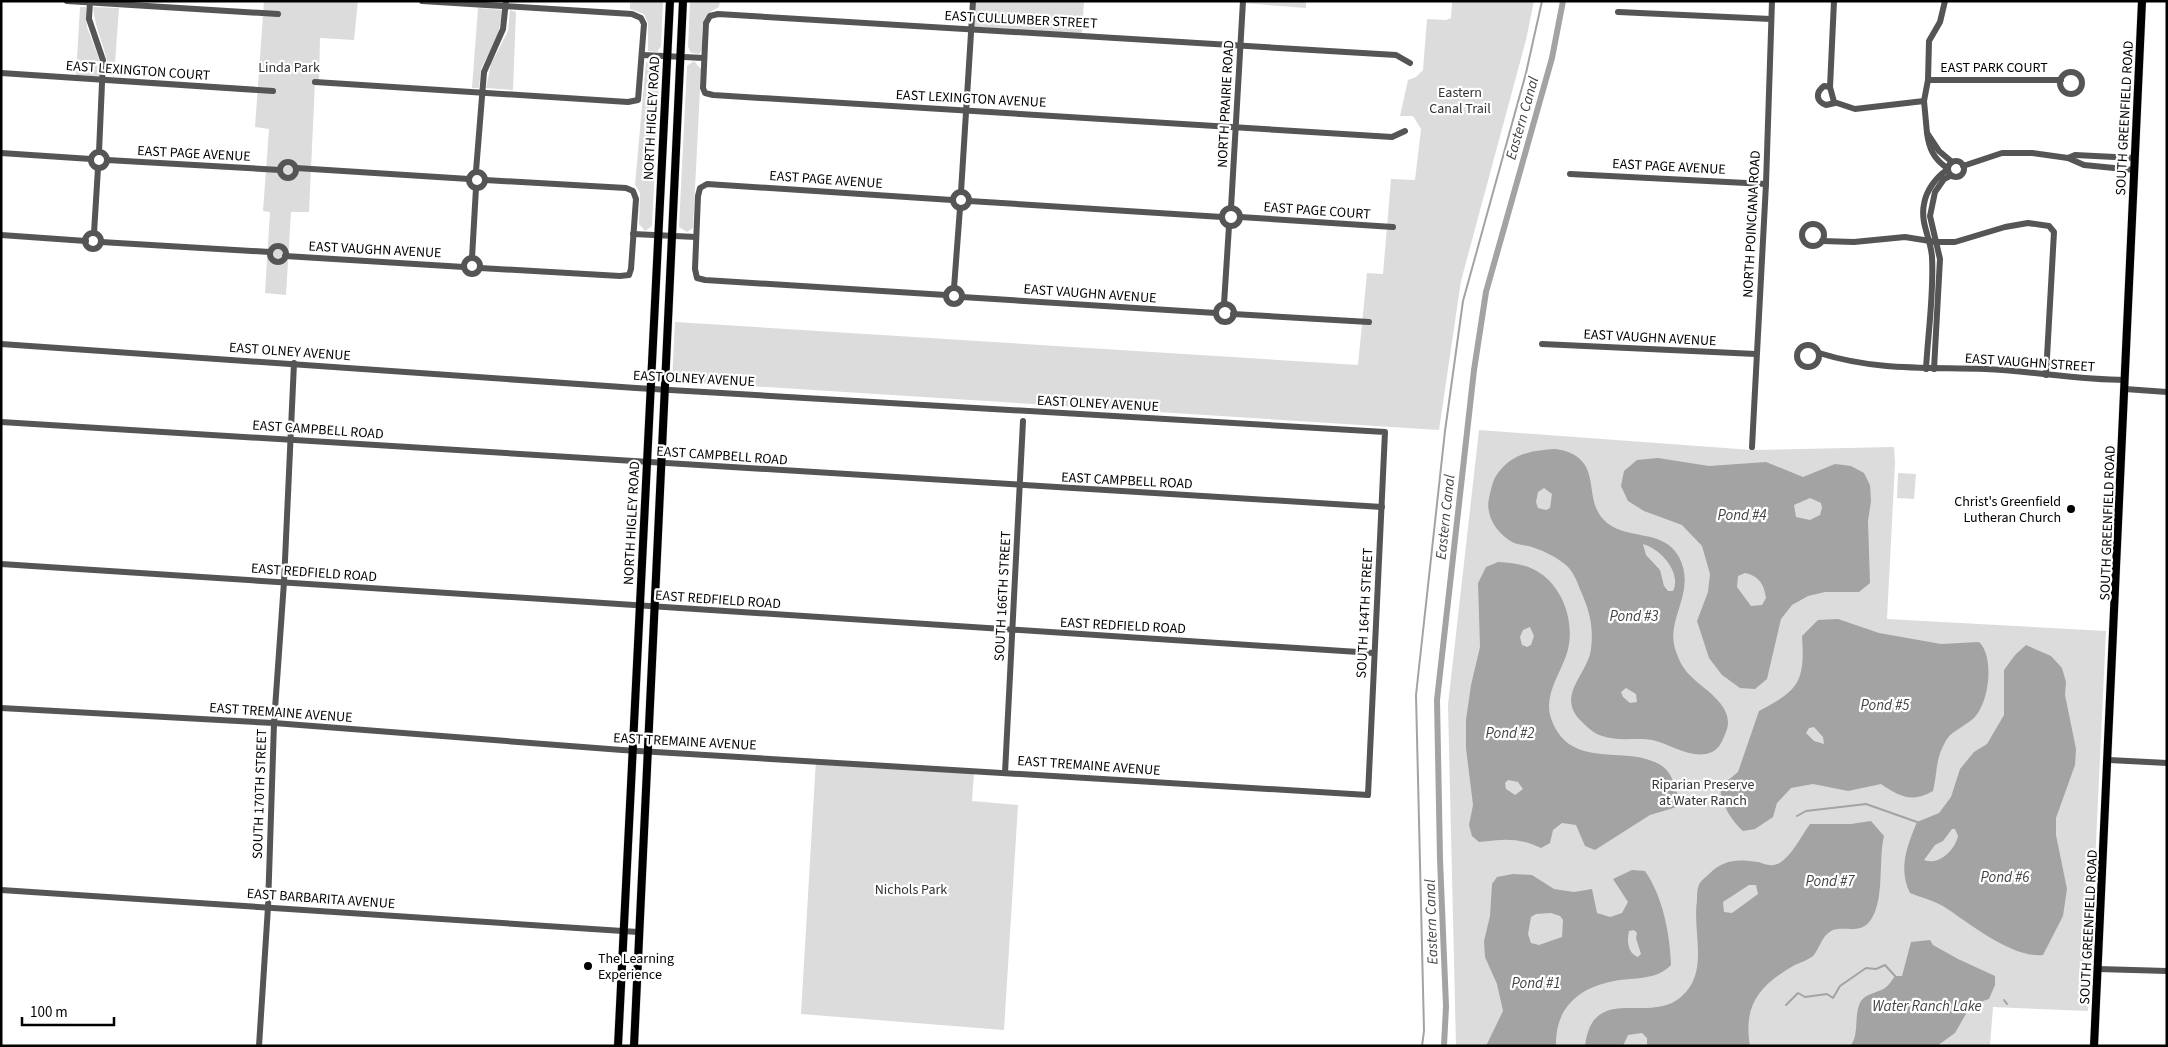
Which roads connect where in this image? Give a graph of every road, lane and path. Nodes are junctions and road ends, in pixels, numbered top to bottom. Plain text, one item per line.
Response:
1 (67, 1) edge
2 (422, 1) edge
3 (670, 1) edge
4 (683, 1) edge
5 (973, 1) edge
6 (1243, 1) edge
7 (1772, 1) edge
8 (1834, 1) edge
9 (1945, 1) edge
10 (2142, 1) edge
11 (90, 2) edge
12 (505, 4) edge
13 (1618, 12) dead end
14 (278, 14) dead end
15 (1772, 19) junction
16 (971, 28) junction
17 (1241, 45) junction
18 (642, 55) junction
19 (667, 56) junction
20 (681, 57) junction
21 (704, 58) junction
22 (1410, 63) dead end
23 (1, 73) edge
24 (104, 80) junction
25 (1928, 80) junction
26 (2061, 80) dead end
27 (315, 82) dead end
28 (1830, 87) junction
29 (273, 91) dead end
30 (482, 92) junction
31 (1924, 101) junction
32 (1834, 102) junction
33 (966, 110) junction
34 (1236, 126) junction
35 (1405, 131) dead end
36 (1927, 133) junction
37 (99, 152) junction
38 (1, 153) edge
39 (2100, 156) junction
40 (2068, 158) junction
41 (2135, 158) junction
42 (90, 159) junction
43 (107, 160) junction
44 (1952, 162) junction
45 (1963, 166) junction
46 (2100, 167) junction
47 (98, 168) junction
48 (296, 168) junction
49 (280, 170) junction
50 (2134, 170) junction
51 (1948, 171) junction
52 (476, 172) junction
53 (1570, 174) dead end
54 (469, 179) junction
55 (485, 180) junction
56 (1766, 184) junction
57 (476, 188) junction
58 (961, 192) junction
59 (952, 200) junction
60 (969, 201) junction
61 (960, 208) junction
62 (1231, 208) junction
63 (1222, 217) junction
64 (1240, 217) junction
65 (1230, 226) junction
66 (1392, 227) dead end
67 (94, 233) junction
68 (633, 234) junction
69 (1, 235) edge
70 (658, 235) junction
71 (672, 236) junction
72 (696, 237) junction
73 (1928, 240) junction
74 (86, 241) junction
75 (1822, 241) dead end
76 (102, 242) junction
77 (1936, 242) junction
78 (270, 252) junction
79 (285, 256) junction
80 (472, 258) junction
81 (464, 267) junction
82 (480, 268) junction
83 (954, 288) junction
84 (946, 296) junction
85 (962, 297) junction
86 (1224, 304) junction
87 (1933, 312) junction
88 (1216, 313) junction
89 (1234, 314) junction
90 (1368, 322) dead end
91 (1, 344) edge
92 (1542, 344) dead end
93 (1819, 353) dead end
94 (1756, 354) junction
95 (294, 363) junction
96 (1926, 369) junction
97 (1934, 369) junction
98 (2046, 376) junction
99 (2125, 380) junction
100 (650, 388) junction
101 (665, 388) junction
102 (2125, 389) junction
103 (2167, 392) edge
104 (1023, 421) dead end
105 (1, 422) edge
106 (1385, 432) joint
107 (290, 439) junction
108 (1752, 447) dead end
109 (647, 462) junction
110 (661, 463) junction
111 (1019, 486) junction
112 (1382, 507) junction
113 (1, 564) edge
114 (284, 582) junction
115 (640, 607) junction
116 (654, 607) junction
117 (1013, 631) junction
118 (1374, 653) junction
119 (1, 708) edge
120 (274, 723) junction
121 (632, 750) junction
122 (647, 751) junction
123 (2109, 760) junction
124 (2167, 763) edge
125 (1005, 772) junction
126 (1368, 795) joint
127 (1, 890) edge
128 (268, 907) junction
129 (624, 932) junction
130 (638, 932) junction
131 (2098, 969) junction
132 (2167, 971) edge
133 (259, 1046) edge
134 (618, 1046) edge
135 (634, 1046) edge
136 (2094, 1046) edge

1 - 11 street
2 - 12 street
3 - 19 main road, NORTH HIGLEY ROAD
4 - 20 main road, NORTH HIGLEY ROAD
5 - 16 street
6 - 17 street, NORTH PRAIRIE ROAD
7 - 15 street, NORTH POINCIANA ROAD
8 - 28 street
9 - 25 street
10 - 41 main road, SOUTH GREENFIELD ROAD
11 - 14 street
11 - 24 street
12 - 18 street
12 - 30 street
13 - 15 street
15 - 56 street, NORTH POINCIANA ROAD
16 - 17 street, EAST CULLUMBER STREET
16 - 21 street, EAST CULLUMBER STREET
16 - 33 street
17 - 22 street, EAST CULLUMBER STREET
17 - 34 street, NORTH PRAIRIE ROAD
18 - 19 street
18 - 30 street
19 - 20 street
19 - 70 main road, NORTH HIGLEY ROAD
20 - 21 street
20 - 71 main road, NORTH HIGLEY ROAD
21 - 33 street, EAST LEXINGTON AVENUE
23 - 24 street, EAST LEXINGTON COURT
24 - 29 street, EAST LEXINGTON COURT
24 - 37 street
25 - 26 street, EAST PARK COURT
25 - 31 street
27 - 30 street
28 - 32 street
28 - 32 street
30 - 52 street
31 - 32 street
31 - 36 street
33 - 34 street, EAST LEXINGTON AVENUE
33 - 58 street
34 - 35 street
34 - 62 street, NORTH PRAIRIE ROAD
36 - 44 street
36 - 51 street
37 - 42 street
37 - 43 street
38 - 42 street
39 - 40 street
39 - 41 street
39 - 46 street
40 - 45 street
40 - 46 street
41 - 50 main road, SOUTH GREENFIELD ROAD
42 - 47 street
43 - 47 street
43 - 49 street, EAST PAGE AVENUE
44 - 45 street
44 - 51 street
45 - 51 street
46 - 50 street
47 - 67 street
48 - 49 street
48 - 49 street
48 - 54 street
50 - 99 main road, SOUTH GREENFIELD ROAD
51 - 73 street
51 - 77 street
52 - 54 street
52 - 55 street
53 - 56 street, EAST PAGE AVENUE
54 - 57 street
55 - 57 street
55 - 68 street
56 - 94 street, NORTH POINCIANA ROAD
57 - 80 street
58 - 59 street
58 - 60 street
59 - 61 street
59 - 72 street, EAST PAGE AVENUE
60 - 61 street
60 - 63 street
61 - 83 street
62 - 63 street
62 - 64 street
63 - 65 street
64 - 65 street
64 - 66 street, EAST PAGE COURT
65 - 86 street
67 - 74 street
67 - 76 street
68 - 70 street
68 - 82 street
69 - 74 street
70 - 71 street
70 - 100 main road, NORTH HIGLEY ROAD
71 - 72 street
71 - 101 main road, NORTH HIGLEY ROAD
72 - 84 street, EAST VAUGHN AVENUE
73 - 75 street
73 - 77 street
73 - 87 street
74 - 76 street
76 - 78 street
77 - 87 street
77 - 98 street
78 - 79 street
78 - 79 street
79 - 81 street, EAST VAUGHN AVENUE
80 - 81 street
80 - 82 street
81 - 82 street
83 - 84 street
83 - 85 street
84 - 85 street, EAST VAUGHN AVENUE
85 - 88 street, EAST VAUGHN AVENUE
86 - 88 street
86 - 89 street
87 - 96 street
87 - 97 street
88 - 89 street, EAST VAUGHN AVENUE
89 - 90 street
91 - 95 street, EAST OLNEY AVENUE
92 - 94 street, EAST VAUGHN AVENUE
93 - 96 street, EAST VAUGHN STREET
94 - 108 street, NORTH POINCIANA ROAD
95 - 100 street, EAST OLNEY AVENUE
95 - 107 street, SOUTH 170TH STREET
96 - 97 street, EAST VAUGHN STREET
97 - 98 street, EAST VAUGHN STREET
98 - 99 street, EAST VAUGHN STREET
99 - 102 main road, SOUTH GREENFIELD ROAD
100 - 101 street, EAST OLNEY AVENUE
100 - 109 main road, NORTH HIGLEY ROAD
101 - 106 street, EAST OLNEY AVENUE
101 - 110 main road, NORTH HIGLEY ROAD
102 - 103 street
102 - 123 main road, SOUTH GREENFIELD ROAD
104 - 111 street, SOUTH 166TH STREET
105 - 107 street, EAST CAMPBELL ROAD
106 - 112 street, SOUTH 164TH STREET
107 - 109 street, EAST CAMPBELL ROAD
107 - 114 street, SOUTH 170TH STREET
109 - 110 street, EAST CAMPBELL ROAD
109 - 115 main road, NORTH HIGLEY ROAD
110 - 111 street, EAST CAMPBELL ROAD
110 - 116 main road, NORTH HIGLEY ROAD
111 - 112 street, EAST CAMPBELL ROAD
111 - 117 street, SOUTH 166TH STREET
112 - 118 street, SOUTH 164TH STREET
113 - 114 street, EAST REDFIELD ROAD
114 - 115 street, EAST REDFIELD ROAD
114 - 120 street, SOUTH 170TH STREET
115 - 116 street, EAST REDFIELD ROAD
115 - 121 main road, NORTH HIGLEY ROAD
116 - 117 street, EAST REDFIELD ROAD
116 - 122 main road, NORTH HIGLEY ROAD
117 - 118 street, EAST REDFIELD ROAD
117 - 125 street, SOUTH 166TH STREET
118 - 126 street, SOUTH 164TH STREET
119 - 120 street, EAST TREMAINE AVENUE
120 - 121 street, EAST TREMAINE AVENUE
120 - 128 street, SOUTH 170TH STREET
121 - 122 street, EAST TREMAINE AVENUE
121 - 129 main road, NORTH HIGLEY ROAD
122 - 125 street, EAST TREMAINE AVENUE
122 - 130 main road, NORTH HIGLEY ROAD
123 - 124 street
123 - 131 main road, SOUTH GREENFIELD ROAD
125 - 126 street, EAST TREMAINE AVENUE
127 - 128 street, EAST BARBARITA AVENUE
128 - 129 street, EAST BARBARITA AVENUE
128 - 133 street, SOUTH 170TH STREET
129 - 130 street, EAST BARBARITA AVENUE
129 - 134 main road, NORTH HIGLEY ROAD
130 - 135 main road, NORTH HIGLEY ROAD
131 - 132 street
131 - 136 main road, SOUTH GREENFIELD ROAD

